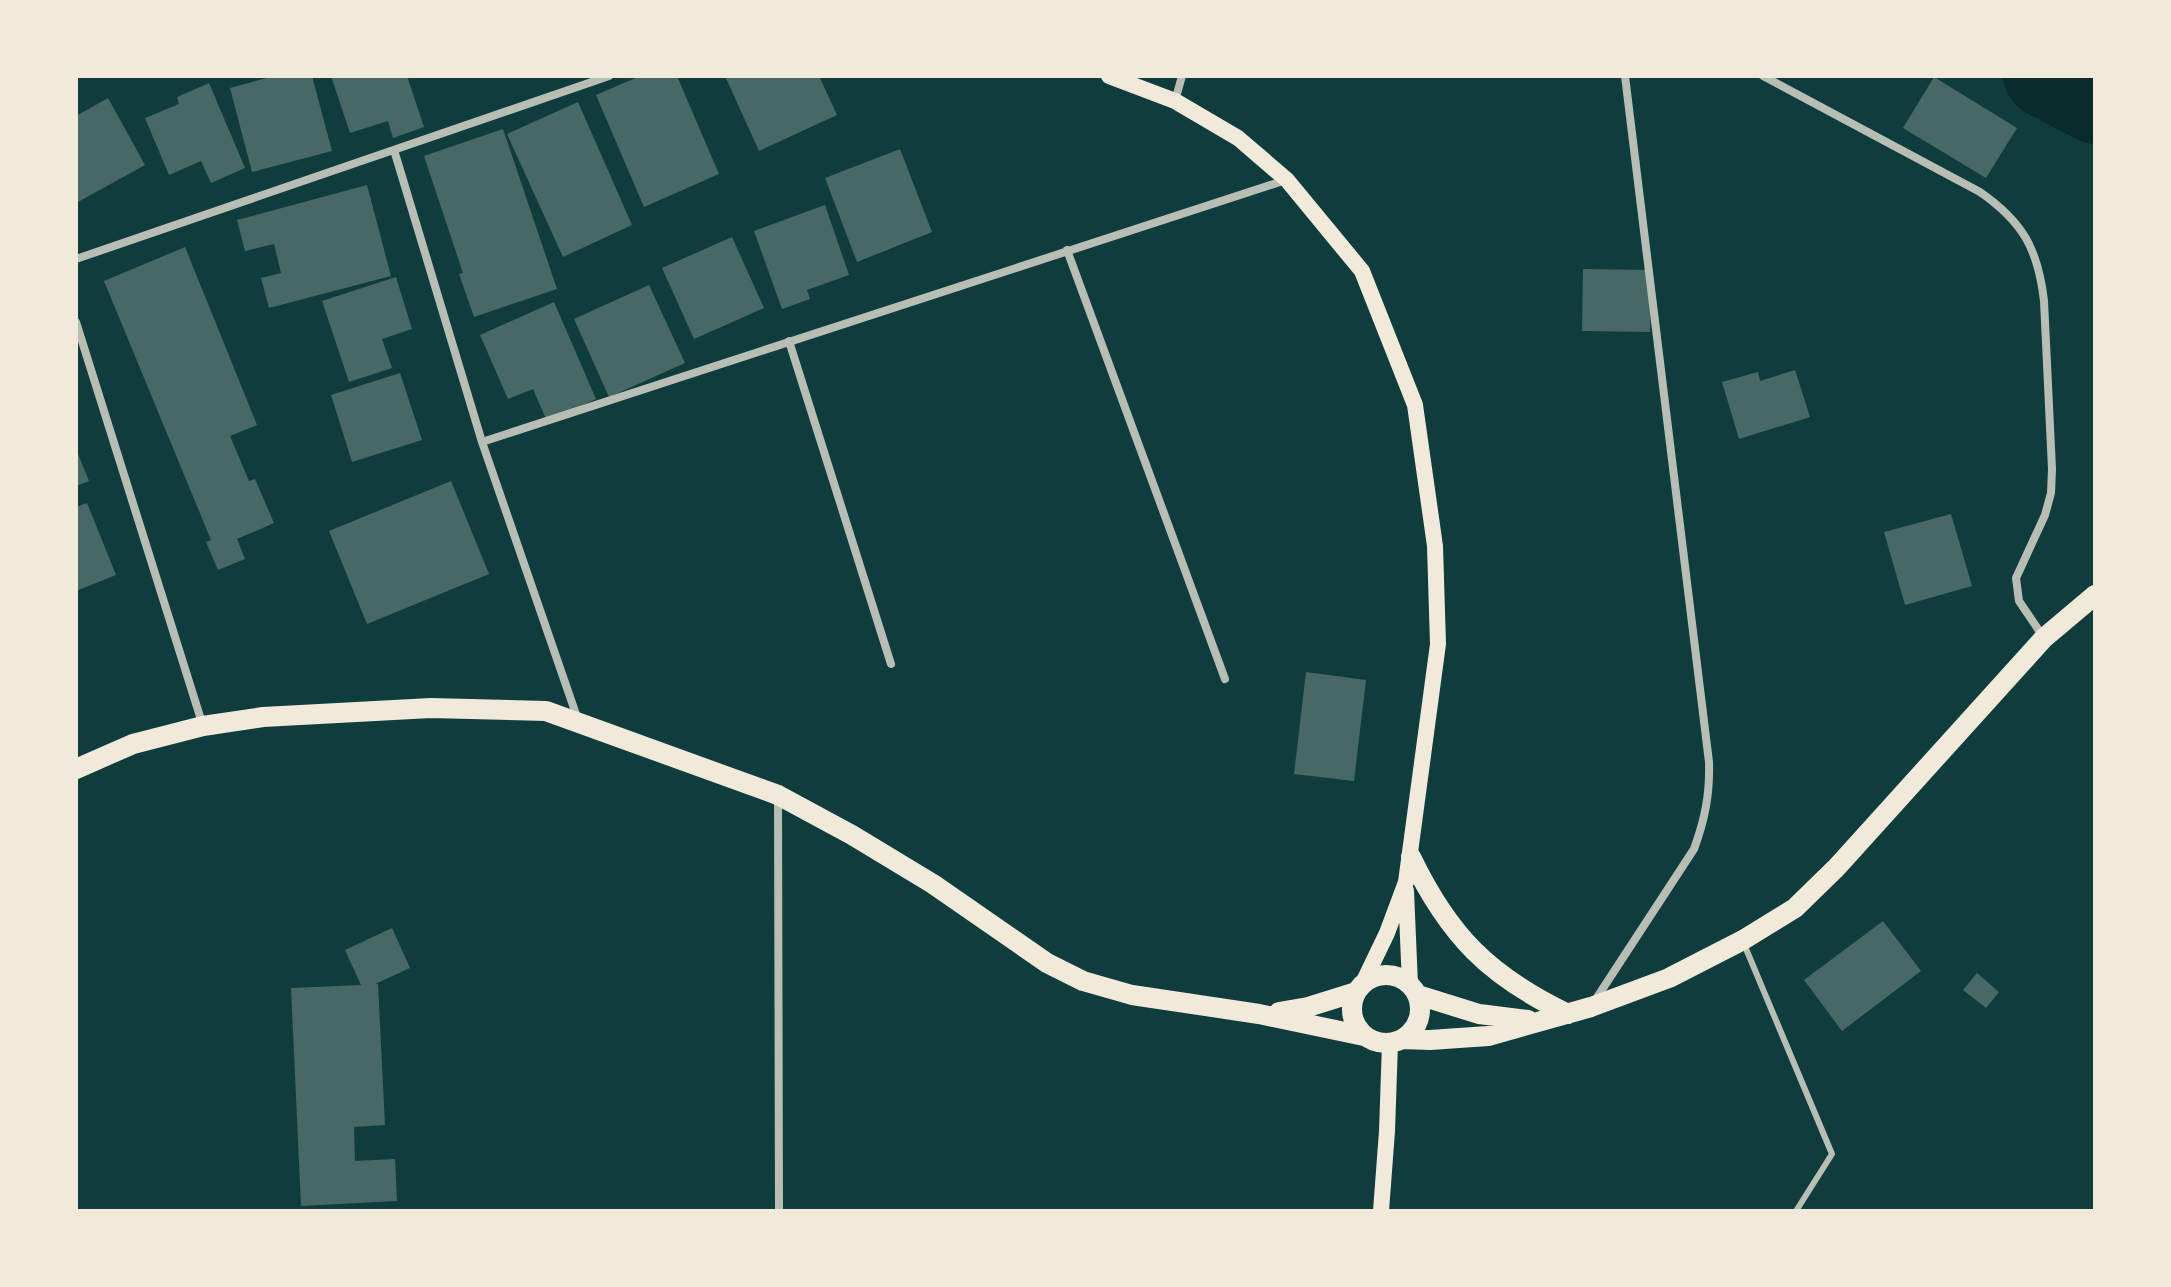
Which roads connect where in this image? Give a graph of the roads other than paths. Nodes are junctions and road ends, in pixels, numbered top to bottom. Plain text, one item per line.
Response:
1 (609, 76) edge
2 (1109, 76) edge
3 (1182, 76) edge
4 (1625, 76) edge
5 (1763, 76) edge
6 (1175, 101) junction
7 (394, 150) junction
8 (1287, 180) junction
9 (1067, 250) junction
10 (76, 259) edge
11 (76, 322) edge
12 (789, 341) junction
13 (482, 442) junction
14 (2095, 595) edge
15 (2044, 638) junction
16 (891, 664) dead end
17 (1225, 679) dead end
18 (579, 722) junction
19 (203, 726) junction
20 (76, 769) edge
21 (778, 795) junction
22 (1411, 857) junction
23 (1406, 882) junction
24 (1743, 940) junction
25 (1360, 988) junction
26 (1414, 990) junction
27 (1591, 1007) junction
28 (1259, 1014) junction
29 (1568, 1014) junction
30 (1544, 1021) junction
31 (1364, 1036) junction
32 (1396, 1041) junction
33 (779, 1211) edge
34 (1381, 1211) edge
35 (1796, 1211) edge

1 - 7 street
2 - 6 main road
3 - 6 street
4 - 27 street
5 - 15 street
6 - 8 main road
7 - 10 street
7 - 13 street
8 - 9 street
8 - 22 main road
9 - 12 street
9 - 17 street
11 - 19 street
12 - 13 street
12 - 16 street
13 - 18 street
14 - 15 main road
15 - 24 main road
18 - 19 main road
18 - 21 main road
19 - 20 main road
21 - 28 main road
21 - 33 street
22 - 23 main road
22 - 29 main road
23 - 25 main road
23 - 26 main road
24 - 27 main road
24 - 35 lane
25 - 26 main road
25 - 28 main road
25 - 31 main road
26 - 30 main road
26 - 32 main road
27 - 29 main road
28 - 31 main road
29 - 30 main road
30 - 32 main road
31 - 32 main road
32 - 34 main road

